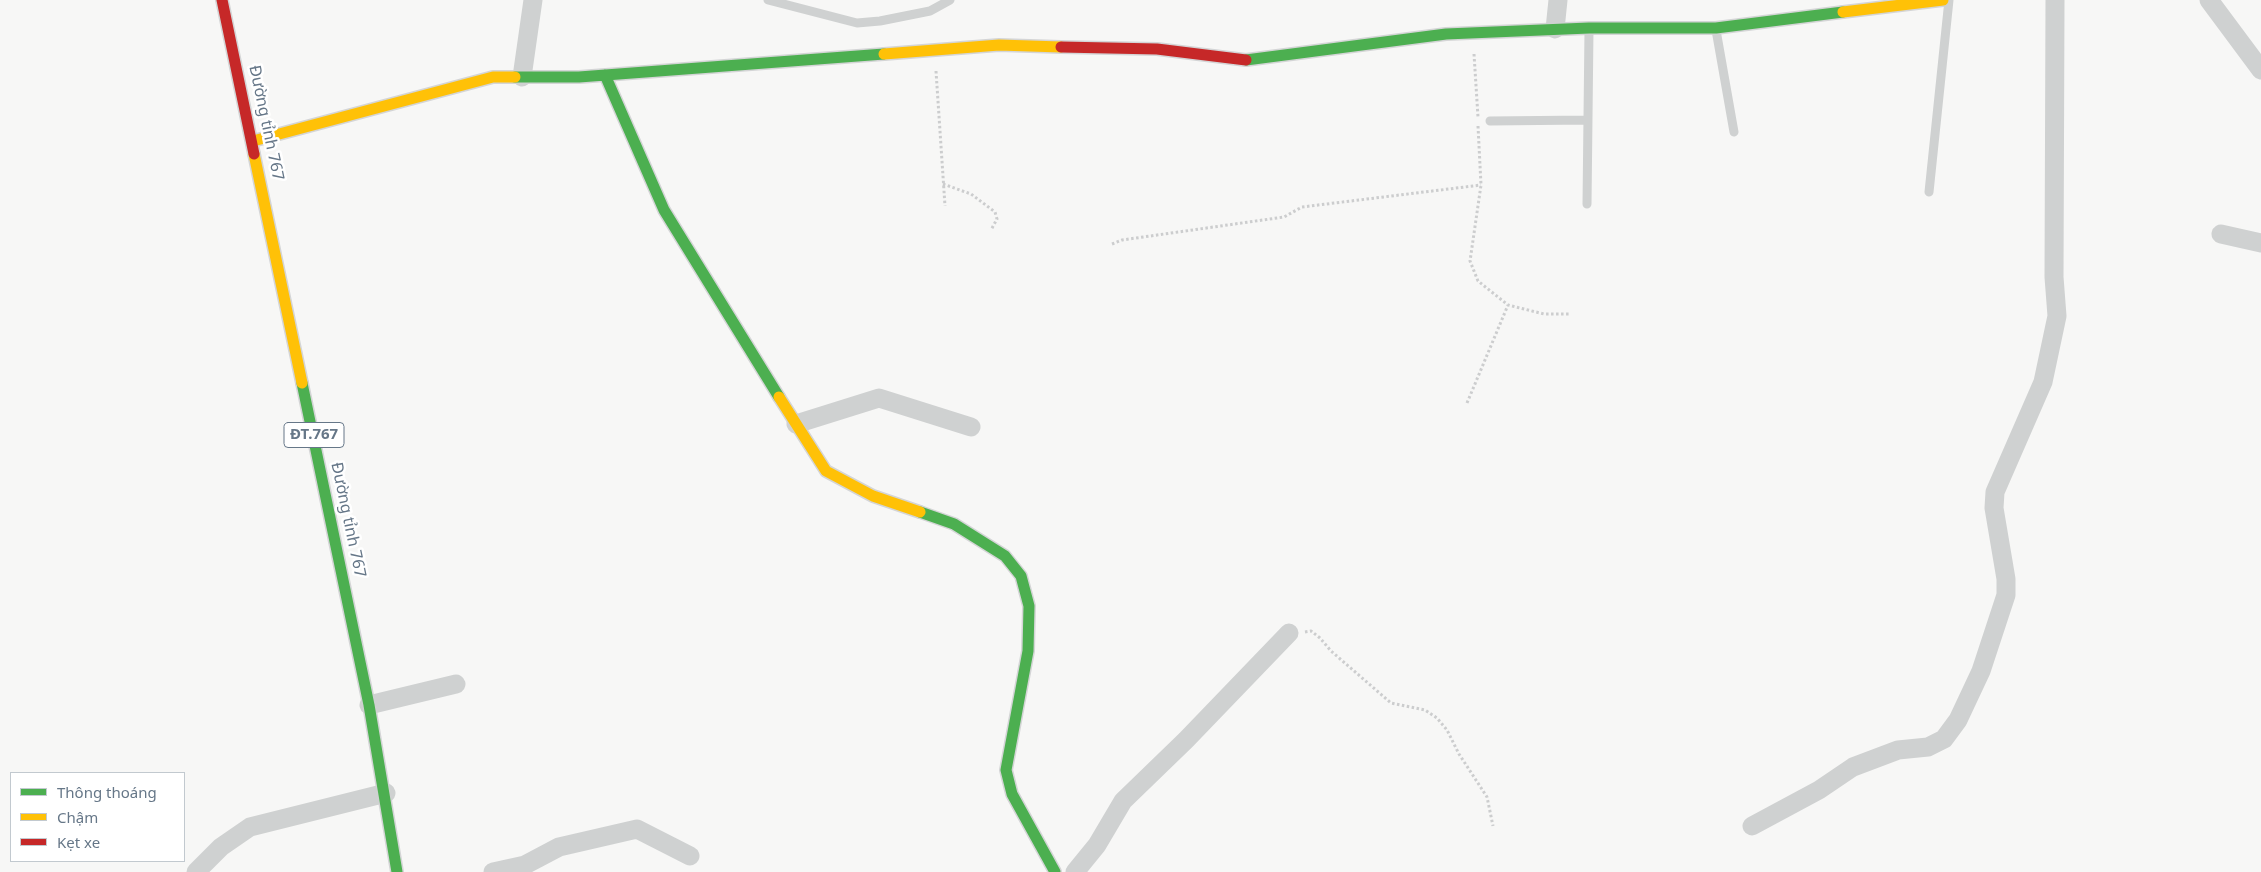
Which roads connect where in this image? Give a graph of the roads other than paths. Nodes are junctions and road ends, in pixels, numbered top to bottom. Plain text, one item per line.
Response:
1 (222, 0) edge
2 (533, 0) edge
3 (768, 0) edge
4 (950, 0) edge
5 (1558, 0) edge
6 (1943, 0) edge
7 (1949, 0) edge
8 (2055, 0) edge
9 (2209, 0) edge
10 (1589, 28) junction
11 (1716, 28) junction
12 (1555, 29) junction
13 (2261, 70) edge
14 (605, 75) junction
15 (522, 77) junction
16 (1588, 120) junction
17 (1490, 121) dead end
18 (1734, 132) dead end
19 (253, 141) junction
20 (1929, 192) dead end
21 (1586, 204) dead end
22 (2222, 234) dead end
23 (2261, 243) edge
24 (796, 424) junction
25 (971, 428) dead end
26 (1289, 632) road end
27 (456, 684) dead end
28 (369, 705) junction
29 (386, 793) junction
30 (1752, 826) dead end
31 (690, 856) dead end
32 (196, 872) edge
33 (397, 872) edge
34 (493, 872) edge
35 (1055, 872) edge
36 (1075, 872) edge

1 - 19 street, Đường tỉnh 767 / ĐT.767
2 - 15 street
3 - 4 lane
5 - 12 street
6 - 11 street
7 - 20 lane
8 - 30 street
9 - 13 street
10 - 11 street
10 - 12 street
10 - 16 lane
11 - 18 lane
12 - 14 street
14 - 15 street
14 - 24 street
15 - 19 street
16 - 17 lane
16 - 21 lane
19 - 28 street, Đường tỉnh 767 / ĐT.767
22 - 23 street
24 - 25 street
24 - 35 street
26 - 36 street
27 - 28 street
28 - 29 street, Đường tỉnh 767 / ĐT.767
29 - 32 street
29 - 33 street, Đường tỉnh 767 / ĐT.767
31 - 34 street

